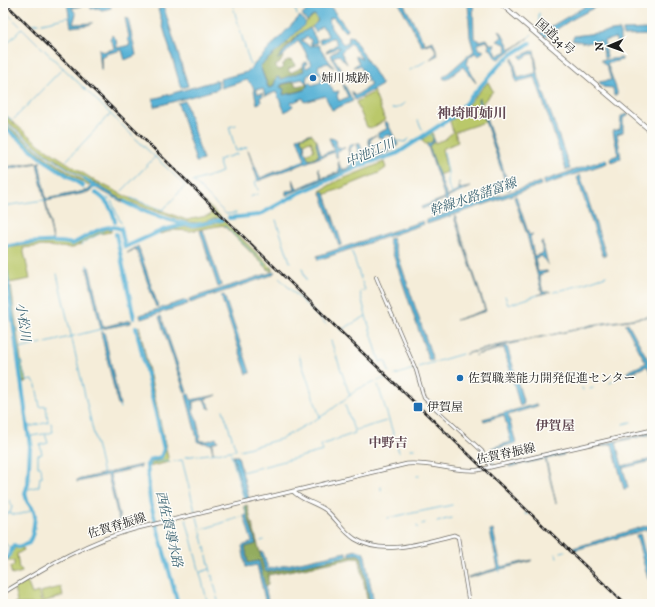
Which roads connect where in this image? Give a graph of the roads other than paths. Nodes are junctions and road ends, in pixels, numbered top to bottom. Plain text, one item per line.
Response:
1 (500, 3) edge
2 (652, 132) edge
3 (376, 276) dead end
4 (652, 430) edge
5 (490, 467) junction
6 (293, 491) junction
7 (458, 537) joint
8 (3, 592) edge
9 (470, 604) edge

1 - 2 highway, 国道34号
3 - 5 street
4 - 5 main road, 佐賀脊振線
5 - 6 main road, 佐賀脊振線
6 - 7 main road
6 - 8 main road, 佐賀脊振線
7 - 9 street

